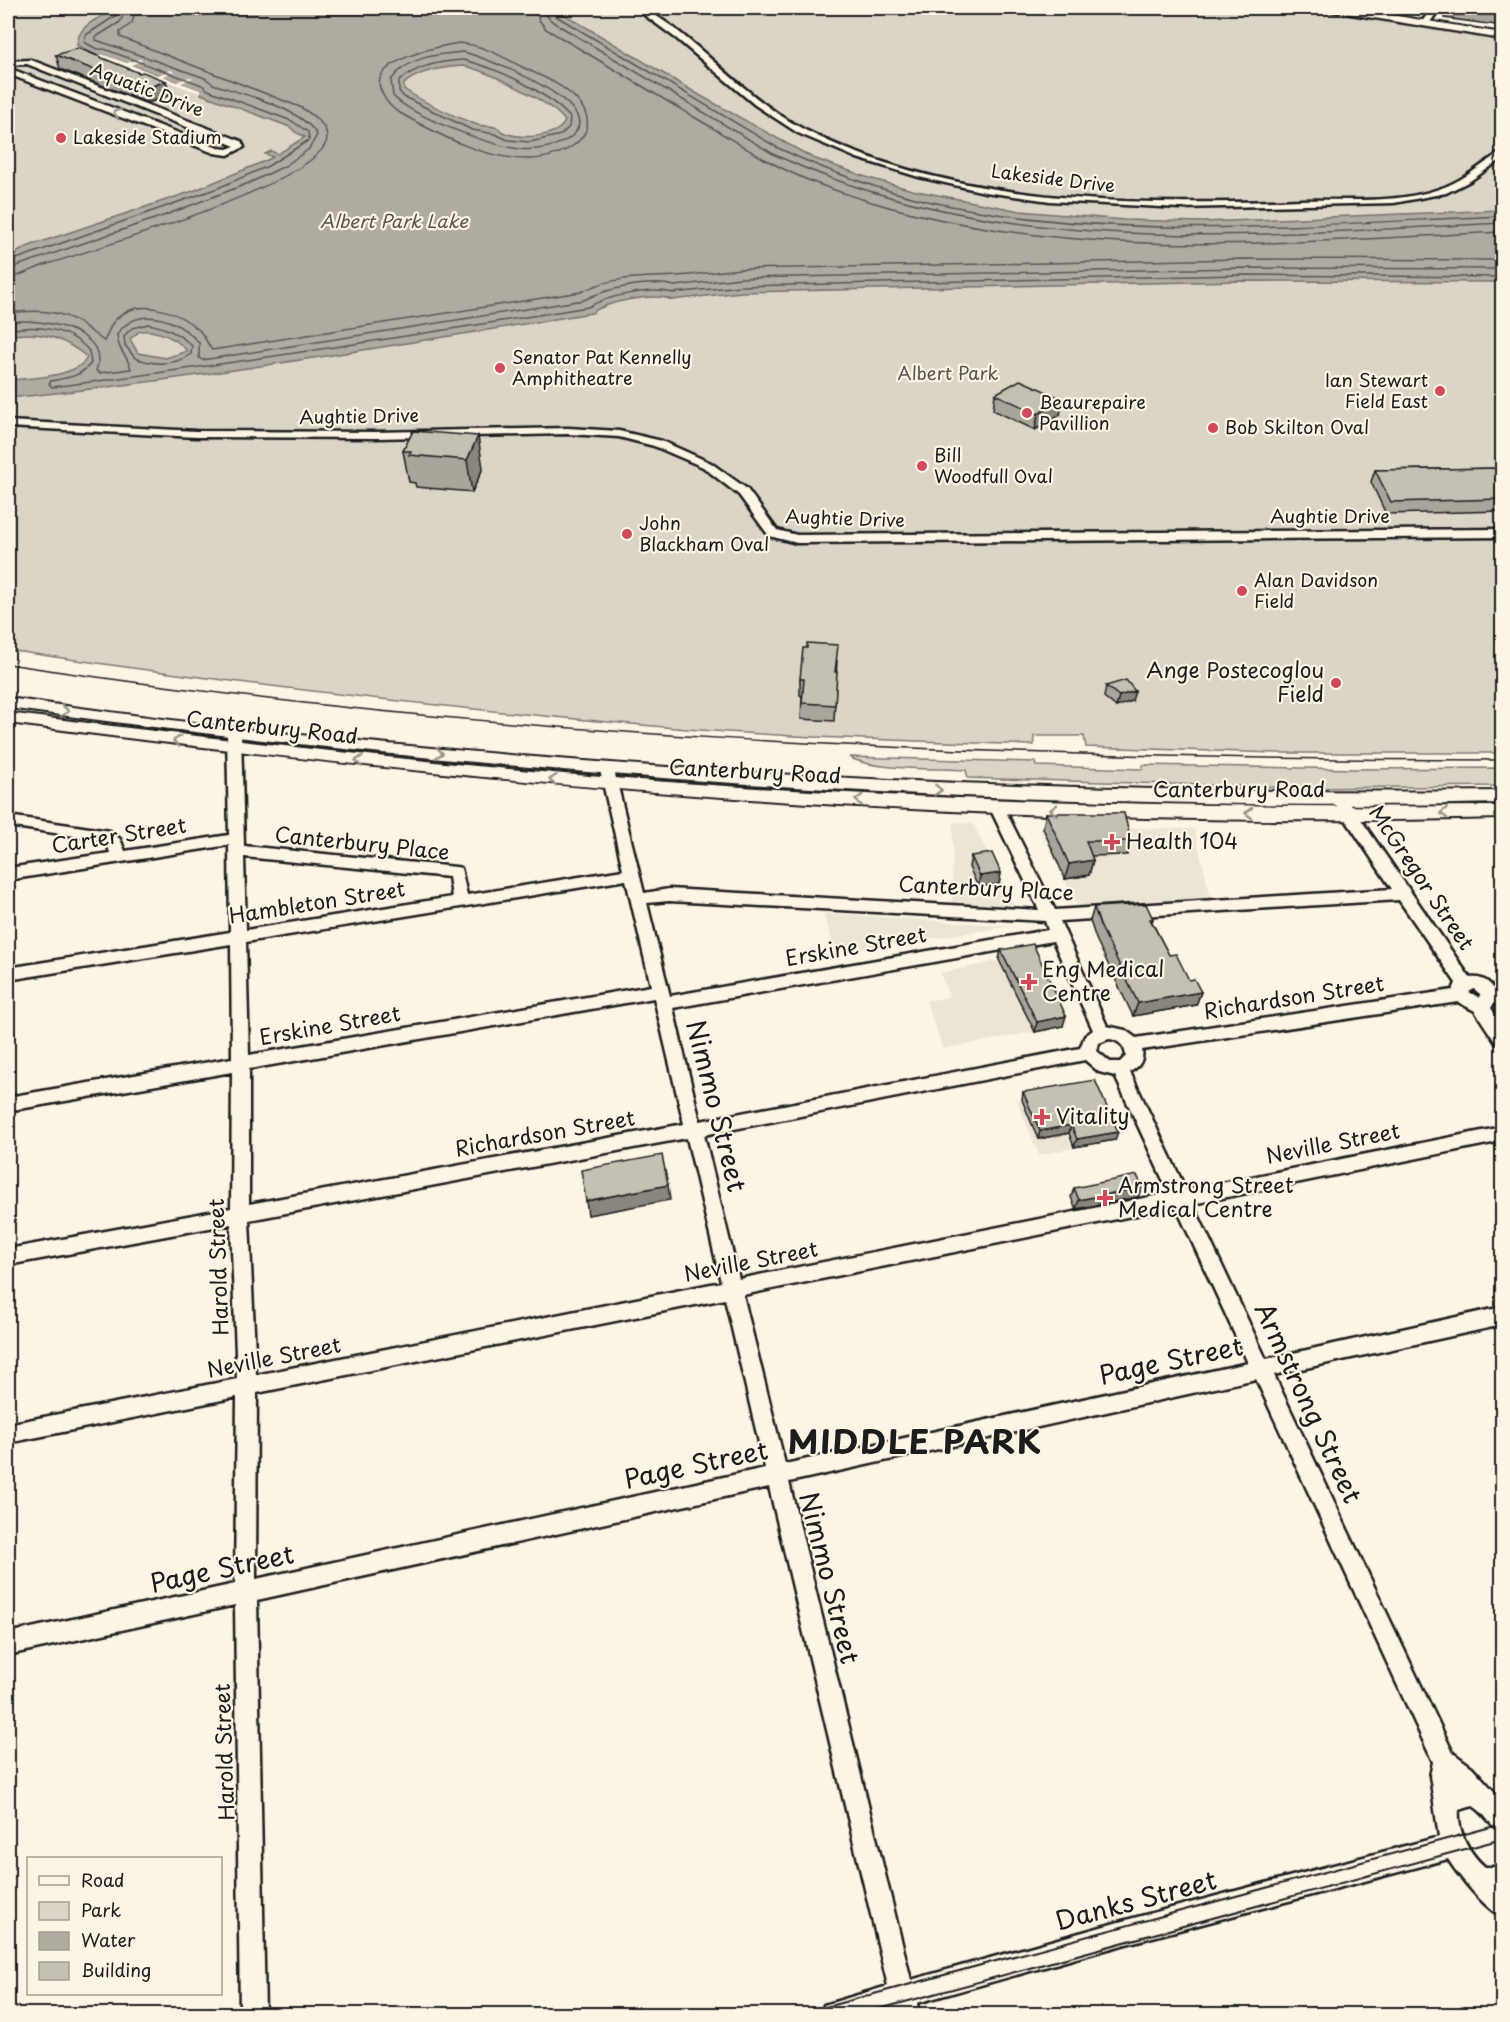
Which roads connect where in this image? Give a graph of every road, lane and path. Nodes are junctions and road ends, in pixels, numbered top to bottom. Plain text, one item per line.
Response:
1 (638, 8) edge
2 (1330, 8) edge
3 (1436, 8) edge
4 (1425, 23) junction
5 (1503, 36) edge
6 (8, 63) edge
7 (8, 71) edge
8 (1503, 155) edge
9 (8, 424) edge
10 (1503, 534) edge
11 (8, 703) edge
12 (8, 718) edge
13 (234, 741) junction
14 (609, 777) junction
15 (1503, 797) edge
16 (1344, 806) junction
17 (997, 808) junction
18 (1503, 812) edge
19 (8, 821) edge
20 (237, 845) junction
21 (118, 858) junction
22 (8, 874) edge
23 (632, 874) junction
24 (1403, 894) junction
25 (638, 899) junction
26 (460, 902) junction
27 (1050, 916) junction
28 (1058, 934) junction
29 (238, 937) junction
30 (8, 974) edge
31 (1463, 989) junction
32 (662, 997) junction
33 (1491, 998) edge
34 (1102, 1033) junction
35 (1503, 1038) edge
36 (1133, 1045) junction
37 (1089, 1053) junction
38 (241, 1065) junction
39 (1120, 1069) junction
40 (8, 1104) edge
41 (693, 1130) junction
42 (1503, 1134) edge
43 (1181, 1198) junction
44 (240, 1214) junction
45 (8, 1257) edge
46 (732, 1288) junction
47 (1503, 1316) edge
48 (1260, 1369) junction
49 (247, 1386) junction
50 (8, 1434) edge
51 (777, 1475) junction
52 (245, 1592) junction
53 (8, 1644) edge
54 (1445, 1761) junction
55 (1485, 1798) junction
56 (1447, 1804) junction
57 (1503, 1820) edge
58 (1455, 1845) junction
59 (1491, 1878) edge
60 (1503, 1904) edge
61 (905, 2005) edge
62 (252, 2014) edge
63 (833, 2014) edge

1 - 8 street, Lakeside Drive
2 - 4 highway
3 - 4 street
4 - 5 highway
6 -> 7 street, Aquatic Drive
9 - 10 street, Aughtie Drive
11 -> 13 main road, Canterbury Road
13 -> 12 main road, Canterbury Road
13 - 14 main road, Canterbury Road
13 - 20 street, Harold Street
14 -> 16 main road, Canterbury Road
17 -> 14 main road, Canterbury Road
14 - 23 street, Nimmo Street
15 - 16 main road, Canterbury Road
16 -> 17 main road, Canterbury Road
18 -> 16 main road, Canterbury Road
16 - 24 street, McGregor Street
17 - 27 street
19 - 21 street
20 - 21 street, Carter Street
20 - 26 street, Canterbury Place
20 - 29 street, Harold Street
21 - 22 street, Carter Street
23 - 25 street, Nimmo Street
23 - 26 street, Hambleton Street
24 - 27 street, Canterbury Place
24 - 31 street, McGregor Street
25 - 27 street, Canterbury Place
25 - 32 street, Nimmo Street
26 - 29 street, Hambleton Street
27 - 28 street
28 - 32 street, Erskine Street
28 - 34 street
29 - 30 street, Hambleton Street
29 - 38 street, Harold Street
31 - 33 street
31 - 36 street, Richardson Street
32 - 38 street, Erskine Street
32 - 41 street, Nimmo Street
33 - 35 street
34 - 36 street
34 - 37 street
36 - 39 street
37 - 39 street
37 - 41 street, Richardson Street
38 - 40 street, Erskine Street
38 - 44 street, Harold Street
39 - 43 street, Armstrong Street
41 - 44 street, Richardson Street
41 - 46 street, Nimmo Street
42 - 43 street, Neville Street
43 - 46 street, Neville Street
43 - 48 street, Armstrong Street
44 - 45 street, Richardson Street
44 - 49 street, Harold Street
46 - 49 street, Neville Street
46 - 51 street, Nimmo Street
47 - 48 street, Page Street
48 - 51 street, Page Street
48 - 54 street, Armstrong Street
49 - 50 street, Neville Street
49 - 52 street, Harold Street
51 - 52 street, Page Street
51 - 61 street, Nimmo Street
52 - 53 street, Page Street
52 - 62 street, Harold Street
54 - 55 street, Armstrong Street
54 - 56 street, Armstrong Street
55 - 56 street
55 - 57 street, Armstrong Street
56 - 58 street, Armstrong Street
58 - 59 street, Armstrong Street
58 - 61 street, Danks Street
59 - 60 street
61 - 63 street, Danks Street

